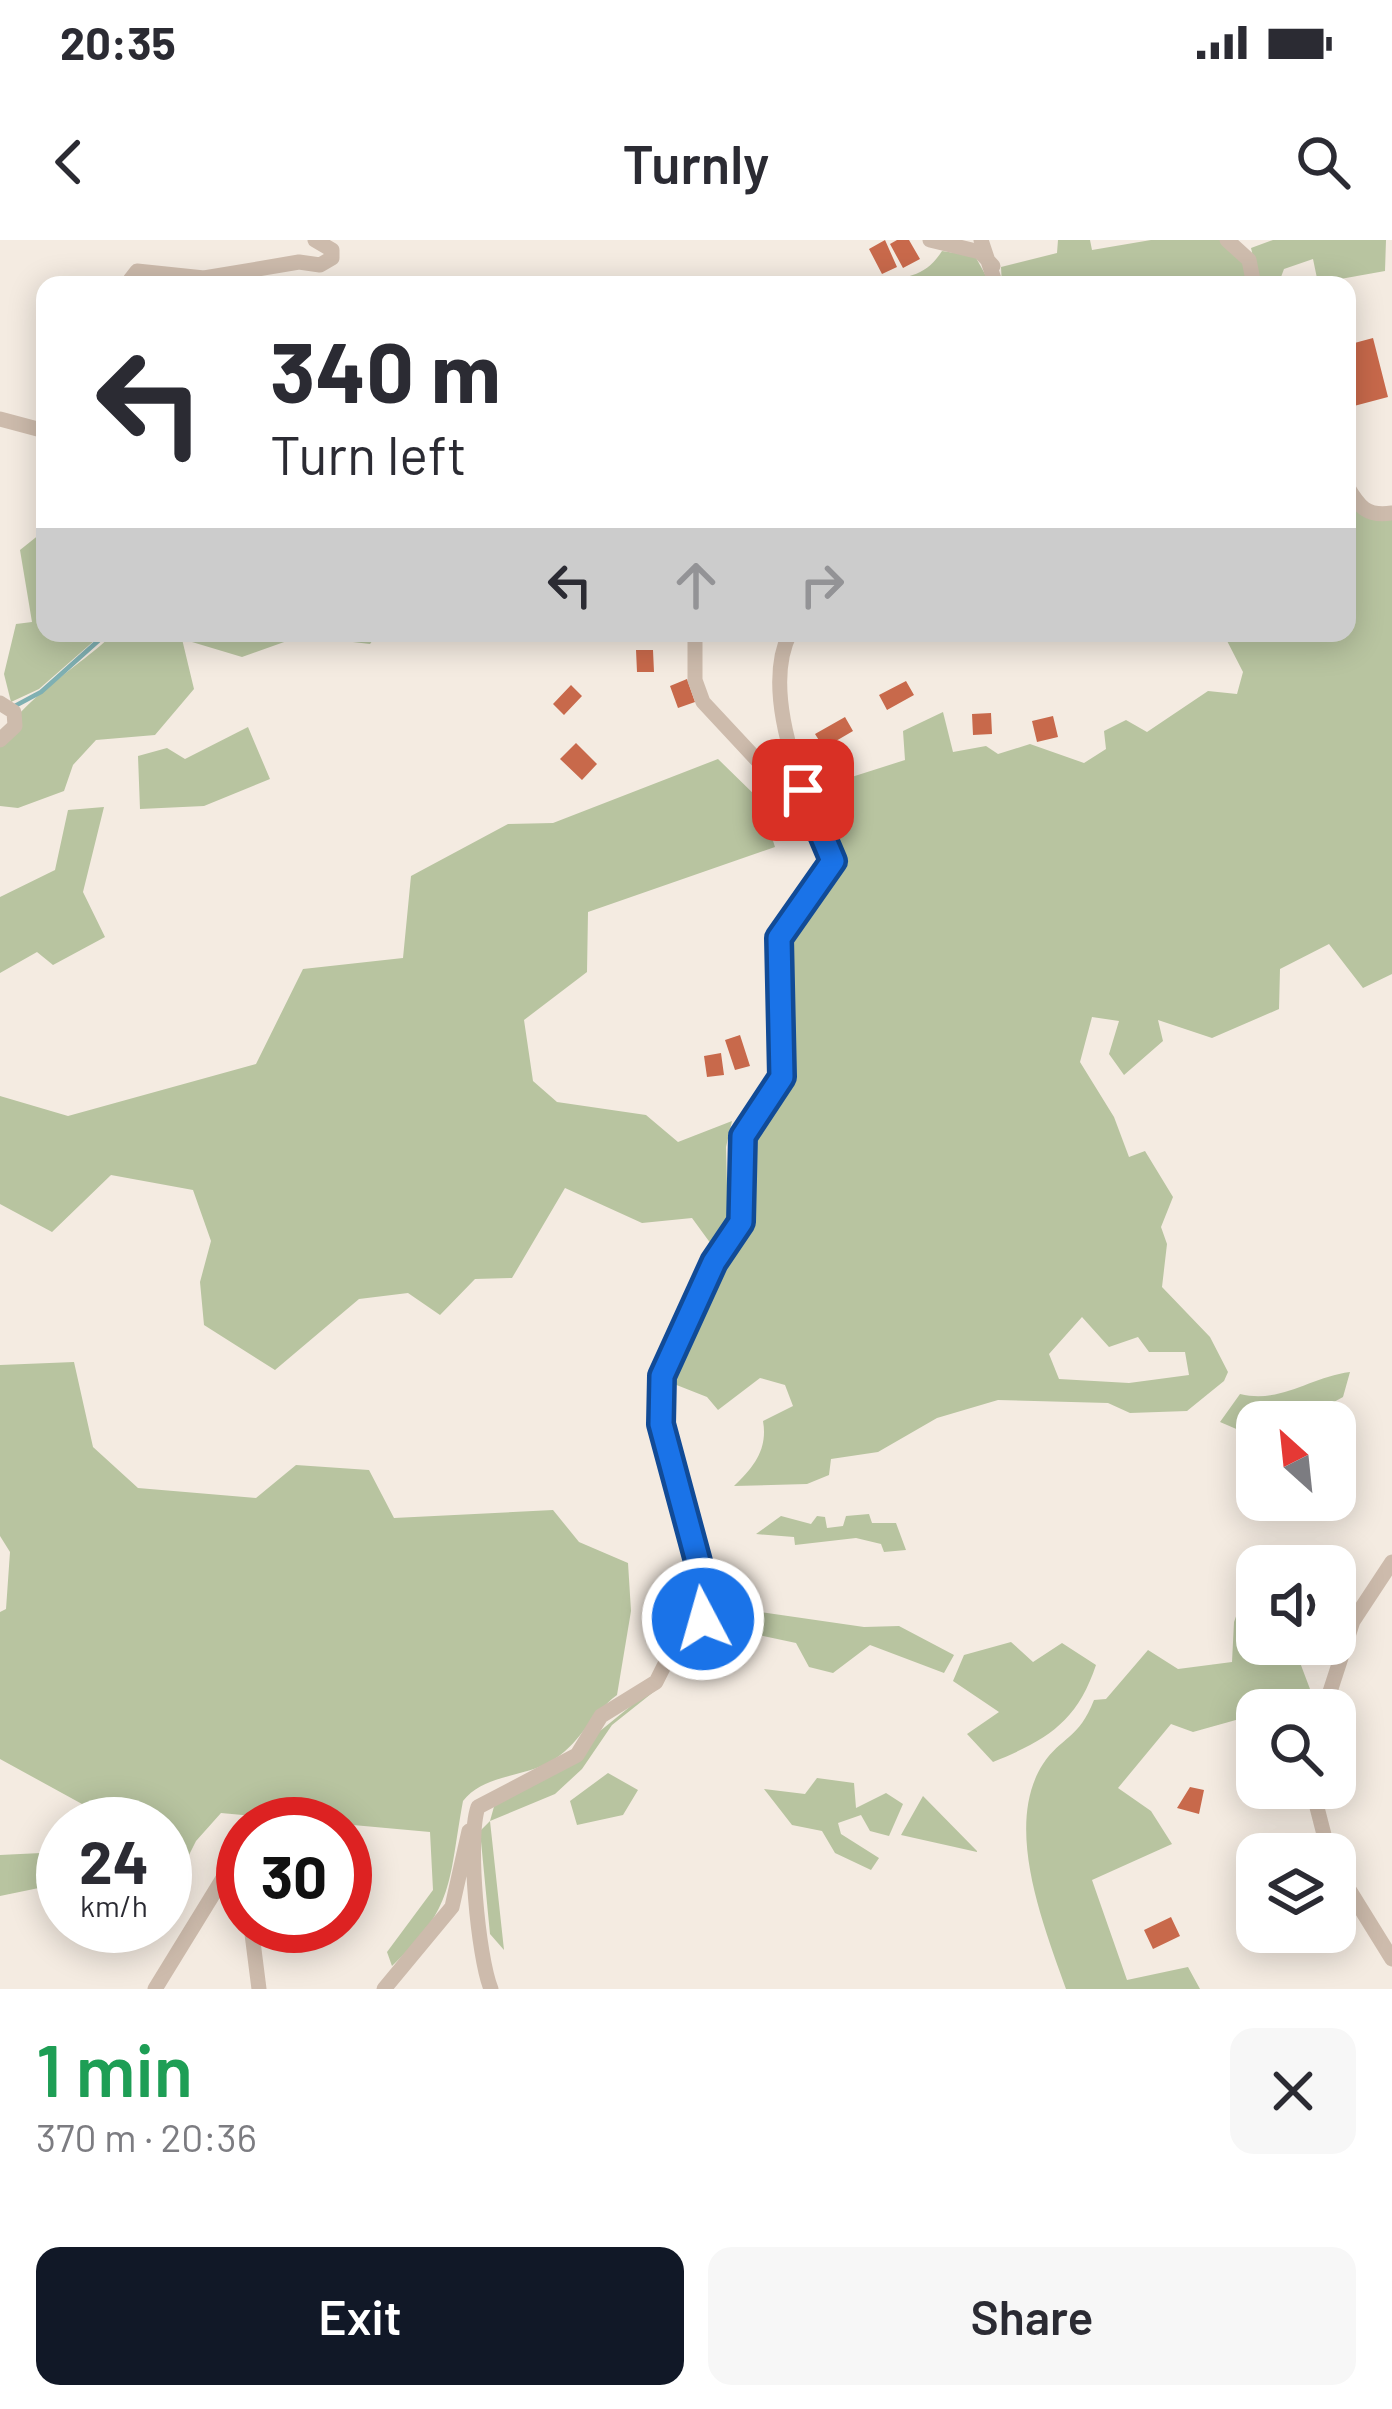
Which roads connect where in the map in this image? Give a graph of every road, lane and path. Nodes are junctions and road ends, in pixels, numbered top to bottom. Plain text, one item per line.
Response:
1 (315, 240) edge
2 (930, 240) edge
3 (981, 240) edge
4 (1227, 240) edge
5 (993, 266) junction
6 (133, 276) edge
7 (185, 276) edge
8 (216, 276) edge
9 (995, 276) edge
10 (1252, 276) edge
11 (0, 418) edge
12 (36, 428) edge
13 (1356, 501) edge
14 (1392, 513) edge
15 (695, 642) edge
16 (787, 642) edge
17 (0, 703) edge
18 (0, 740) edge
19 (814, 821) junction
20 (1392, 1562) edge
21 (1331, 1689) edge
22 (472, 1823) junction
23 (216, 1890) edge
24 (1356, 1902) edge
25 (254, 1953) edge
26 (1392, 1959) edge
27 (155, 1989) edge
28 (259, 1989) edge
29 (384, 1989) edge
30 (490, 1989) edge

1 - 8 street
2 - 5 street
3 - 5 street
4 - 10 street
5 - 9 street
6 - 7 street
11 - 12 street
13 - 14 street
15 - 19 street
16 - 19 street
17 - 18 street
19 - 22 street
20 - 21 street
22 - 29 street
22 - 30 street
23 - 27 street
24 - 26 street
25 - 28 street

